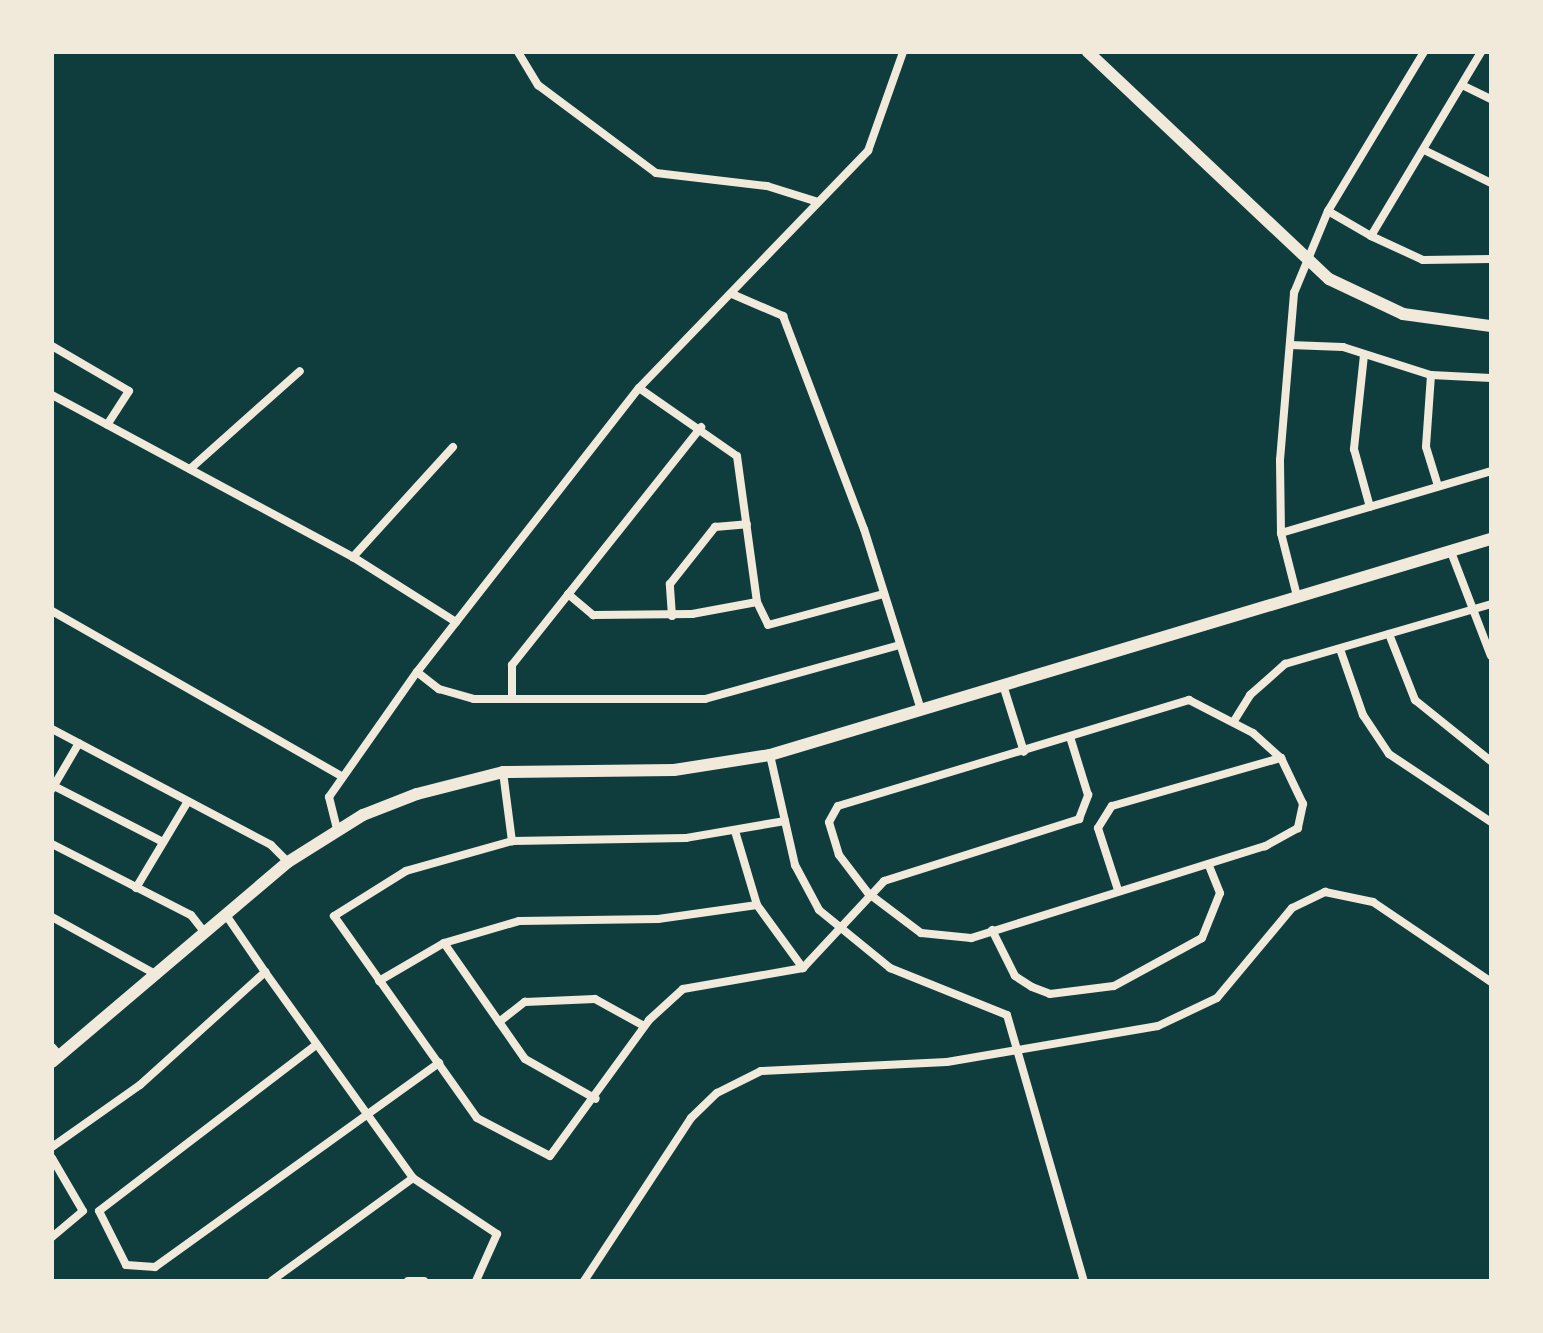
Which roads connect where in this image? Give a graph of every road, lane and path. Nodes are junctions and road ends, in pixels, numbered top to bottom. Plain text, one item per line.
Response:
1 (518, 52) edge
2 (903, 52) edge
3 (1088, 52) edge
4 (1424, 52) edge
5 (1481, 52) edge
6 (1464, 86) junction
7 (1491, 99) edge
8 (1424, 150) junction
9 (1491, 183) edge
10 (818, 202) junction
11 (1328, 211) junction
12 (1371, 236) junction
13 (1491, 259) edge
14 (1307, 262) junction
15 (732, 294) junction
16 (1491, 326) edge
17 (1290, 345) junction
18 (52, 346) edge
19 (1364, 355) junction
20 (300, 371) dead end
21 (1431, 375) junction
22 (1491, 378) edge
23 (639, 388) junction
24 (52, 395) edge
25 (107, 425) junction
26 (701, 427) junction
27 (453, 447) dead end
28 (190, 469) junction
29 (1491, 471) edge
30 (1438, 486) junction
31 (1370, 507) junction
32 (747, 524) junction
33 (1281, 533) junction
34 (1491, 539) edge
35 (1451, 552) junction
36 (353, 557) junction
37 (568, 594) junction
38 (884, 594) junction
39 (1297, 596) junction
40 (757, 602) junction
41 (1491, 604) edge
42 (52, 611) edge
43 (1469, 611) junction
44 (672, 616) junction
45 (456, 622) junction
46 (1389, 634) junction
47 (900, 645) junction
48 (1340, 649) junction
49 (1491, 656) edge
50 (417, 672) junction
51 (1003, 685) junction
52 (512, 699) junction
53 (921, 710) junction
54 (1234, 721) junction
55 (52, 729) edge
56 (1070, 737) junction
57 (79, 743) junction
58 (1024, 752) junction
59 (770, 755) junction
60 (1281, 758) junction
61 (1491, 761) edge
62 (503, 772) junction
63 (340, 775) junction
64 (53, 787) edge
65 (188, 801) junction
66 (785, 821) junction
67 (1491, 822) edge
68 (337, 829) junction
69 (735, 831) junction
70 (512, 841) junction
71 (163, 842) junction
72 (52, 844) edge
73 (288, 862) junction
74 (1208, 864) junction
75 (136, 888) junction
76 (1118, 890) junction
77 (868, 893) junction
78 (757, 905) junction
79 (226, 915) junction
80 (52, 917) edge
81 (839, 929) junction
82 (992, 930) junction
83 (205, 933) junction
84 (444, 943) junction
85 (803, 968) junction
86 (265, 972) junction
87 (157, 975) junction
88 (379, 981) junction
89 (1491, 982) edge
90 (499, 1022) junction
91 (644, 1026) junction
92 (316, 1045) junction
93 (1020, 1052) junction
94 (55, 1055) edge
95 (439, 1063) junction
96 (596, 1099) junction
97 (367, 1114) junction
98 (52, 1147) edge
99 (52, 1158) edge
100 (413, 1178) junction
101 (52, 1237) edge
102 (271, 1281) edge
103 (408, 1281) edge
104 (424, 1281) edge
105 (476, 1281) edge
106 (584, 1281) edge
107 (1084, 1281) edge

1 - 10 street
2 - 10 street
3 - 14 street
4 - 11 street
5 - 6 street
6 - 7 street
6 - 8 street
8 - 9 street
8 - 12 street
10 - 15 street
11 - 12 street
11 - 14 street
12 - 13 street
14 - 16 street
14 - 17 street
15 - 23 street
15 - 38 street
17 - 19 street
17 - 33 street
18 - 25 street
19 - 21 street
19 - 31 street
20 - 28 street
21 - 22 street
21 - 30 street
23 - 26 street
23 - 45 street
24 - 25 street
25 - 28 street
26 - 32 street
26 - 37 street
27 - 36 street
28 - 36 street
29 - 30 street
30 - 31 street
31 - 33 street
32 - 40 street
32 - 44 street
33 - 39 street
34 - 35 street
35 - 39 street
35 - 43 street
36 - 45 street
37 - 44 street
37 - 52 street
38 - 40 street
38 - 47 street
39 - 51 street
40 - 44 street
41 - 43 street
42 - 63 street
43 - 46 street
43 - 49 street
45 - 50 street
46 - 48 street
46 - 61 street
47 - 52 street
47 - 53 street
48 - 54 street
48 - 67 street
50 - 52 street
50 - 63 street
51 - 53 street
51 - 58 street
53 - 59 street
54 - 56 street
54 - 60 street
55 - 57 street
56 - 58 street
56 - 77 street
57 - 64 street
57 - 65 street
58 - 77 street
59 - 62 street
59 - 66 street
60 - 74 street
60 - 76 street
62 - 68 street
62 - 70 street
63 - 68 street
64 - 71 street
65 - 71 street
65 - 73 street
66 - 69 street
66 - 81 street
68 - 73 street
69 - 70 street
69 - 78 street
70 - 88 street
71 - 75 street
72 - 75 street
73 - 79 street
74 - 76 street
74 - 82 street
75 - 83 street
76 - 82 street
77 - 81 street
77 - 82 street
78 - 84 street
78 - 85 street
79 - 83 street
79 - 86 street
80 - 87 street
81 - 85 street
81 - 93 street
83 - 87 street
84 - 88 street
84 - 90 street
85 - 91 street
86 - 92 street
86 - 98 street
87 - 94 street
88 - 95 street
89 - 93 street
90 - 91 street
90 - 96 street
91 - 96 street
92 - 97 street
92 - 97 street
93 - 106 street
93 - 107 street
95 - 96 street
95 - 97 street
97 - 100 street
99 - 101 street
100 - 102 street
100 - 105 street
103 - 104 street

